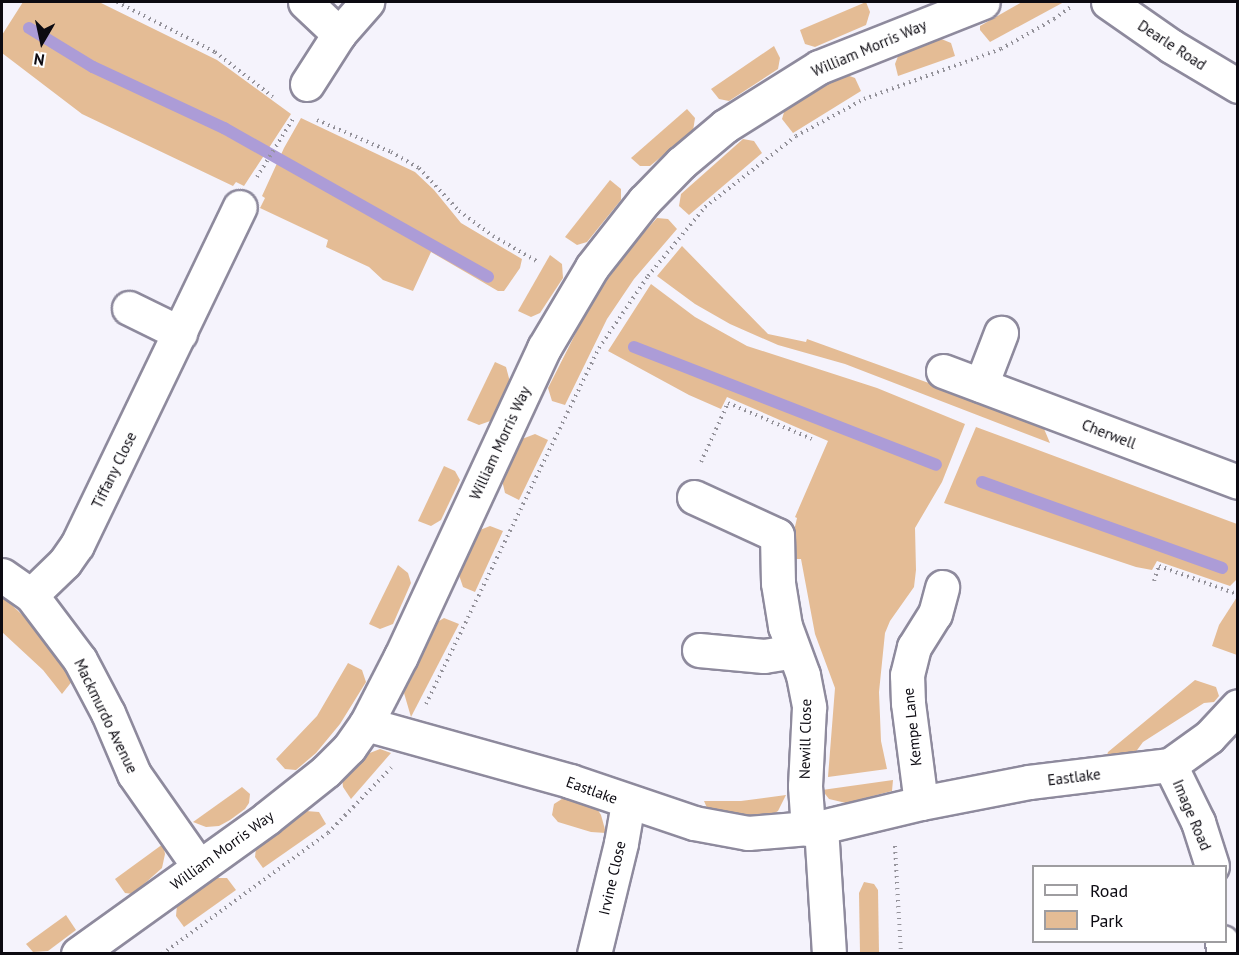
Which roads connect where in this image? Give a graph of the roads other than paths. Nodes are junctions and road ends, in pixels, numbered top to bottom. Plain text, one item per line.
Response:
1 (305, 2) edge
2 (367, 2) edge
3 (983, 2) edge
4 (1108, 2) edge
5 (339, 33) junction
6 (307, 84) dead end
7 (1238, 86) edge
8 (247, 193) road end
9 (129, 308) dead end
10 (180, 333) junction
11 (1001, 333) dead end
12 (943, 371) dead end
13 (981, 385) junction
14 (1238, 482) edge
15 (694, 497) road end
16 (2, 575) edge
17 (942, 587) dead end
18 (31, 595) junction
19 (699, 650) dead end
20 (794, 651) junction
21 (1238, 706) edge
22 (366, 724) junction
23 (1170, 765) junction
24 (627, 803) junction
25 (921, 803) junction
26 (814, 828) junction
27 (1211, 865) edge
28 (199, 867) junction
29 (78, 954) edge
30 (594, 954) edge
31 (830, 954) edge

1 - 5 street
2 - 5 street
3 - 22 street, William Morris Way
4 - 7 street, Dearle Road
5 - 6 street
8 - 10 street, Tiffany Close
9 - 10 street
10 - 18 street, Tiffany Close
11 - 13 street
12 - 13 street, Cherwell
13 - 14 street, Cherwell
15 - 20 street, Newill Close
16 - 18 street, Mackmurdo Avenue
17 - 25 street, Kempe Lane
18 - 28 street, Mackmurdo Avenue
19 - 20 street
20 - 26 street, Newill Close
21 - 23 street, Eastlake
22 - 24 street, Eastlake
22 - 28 street, William Morris Way
23 - 25 street, Eastlake
23 - 27 street, Image Road
24 - 26 street, Eastlake
24 - 30 street, Irvine Close
25 - 26 street, Eastlake
26 - 31 street
28 - 29 street, William Morris Way

